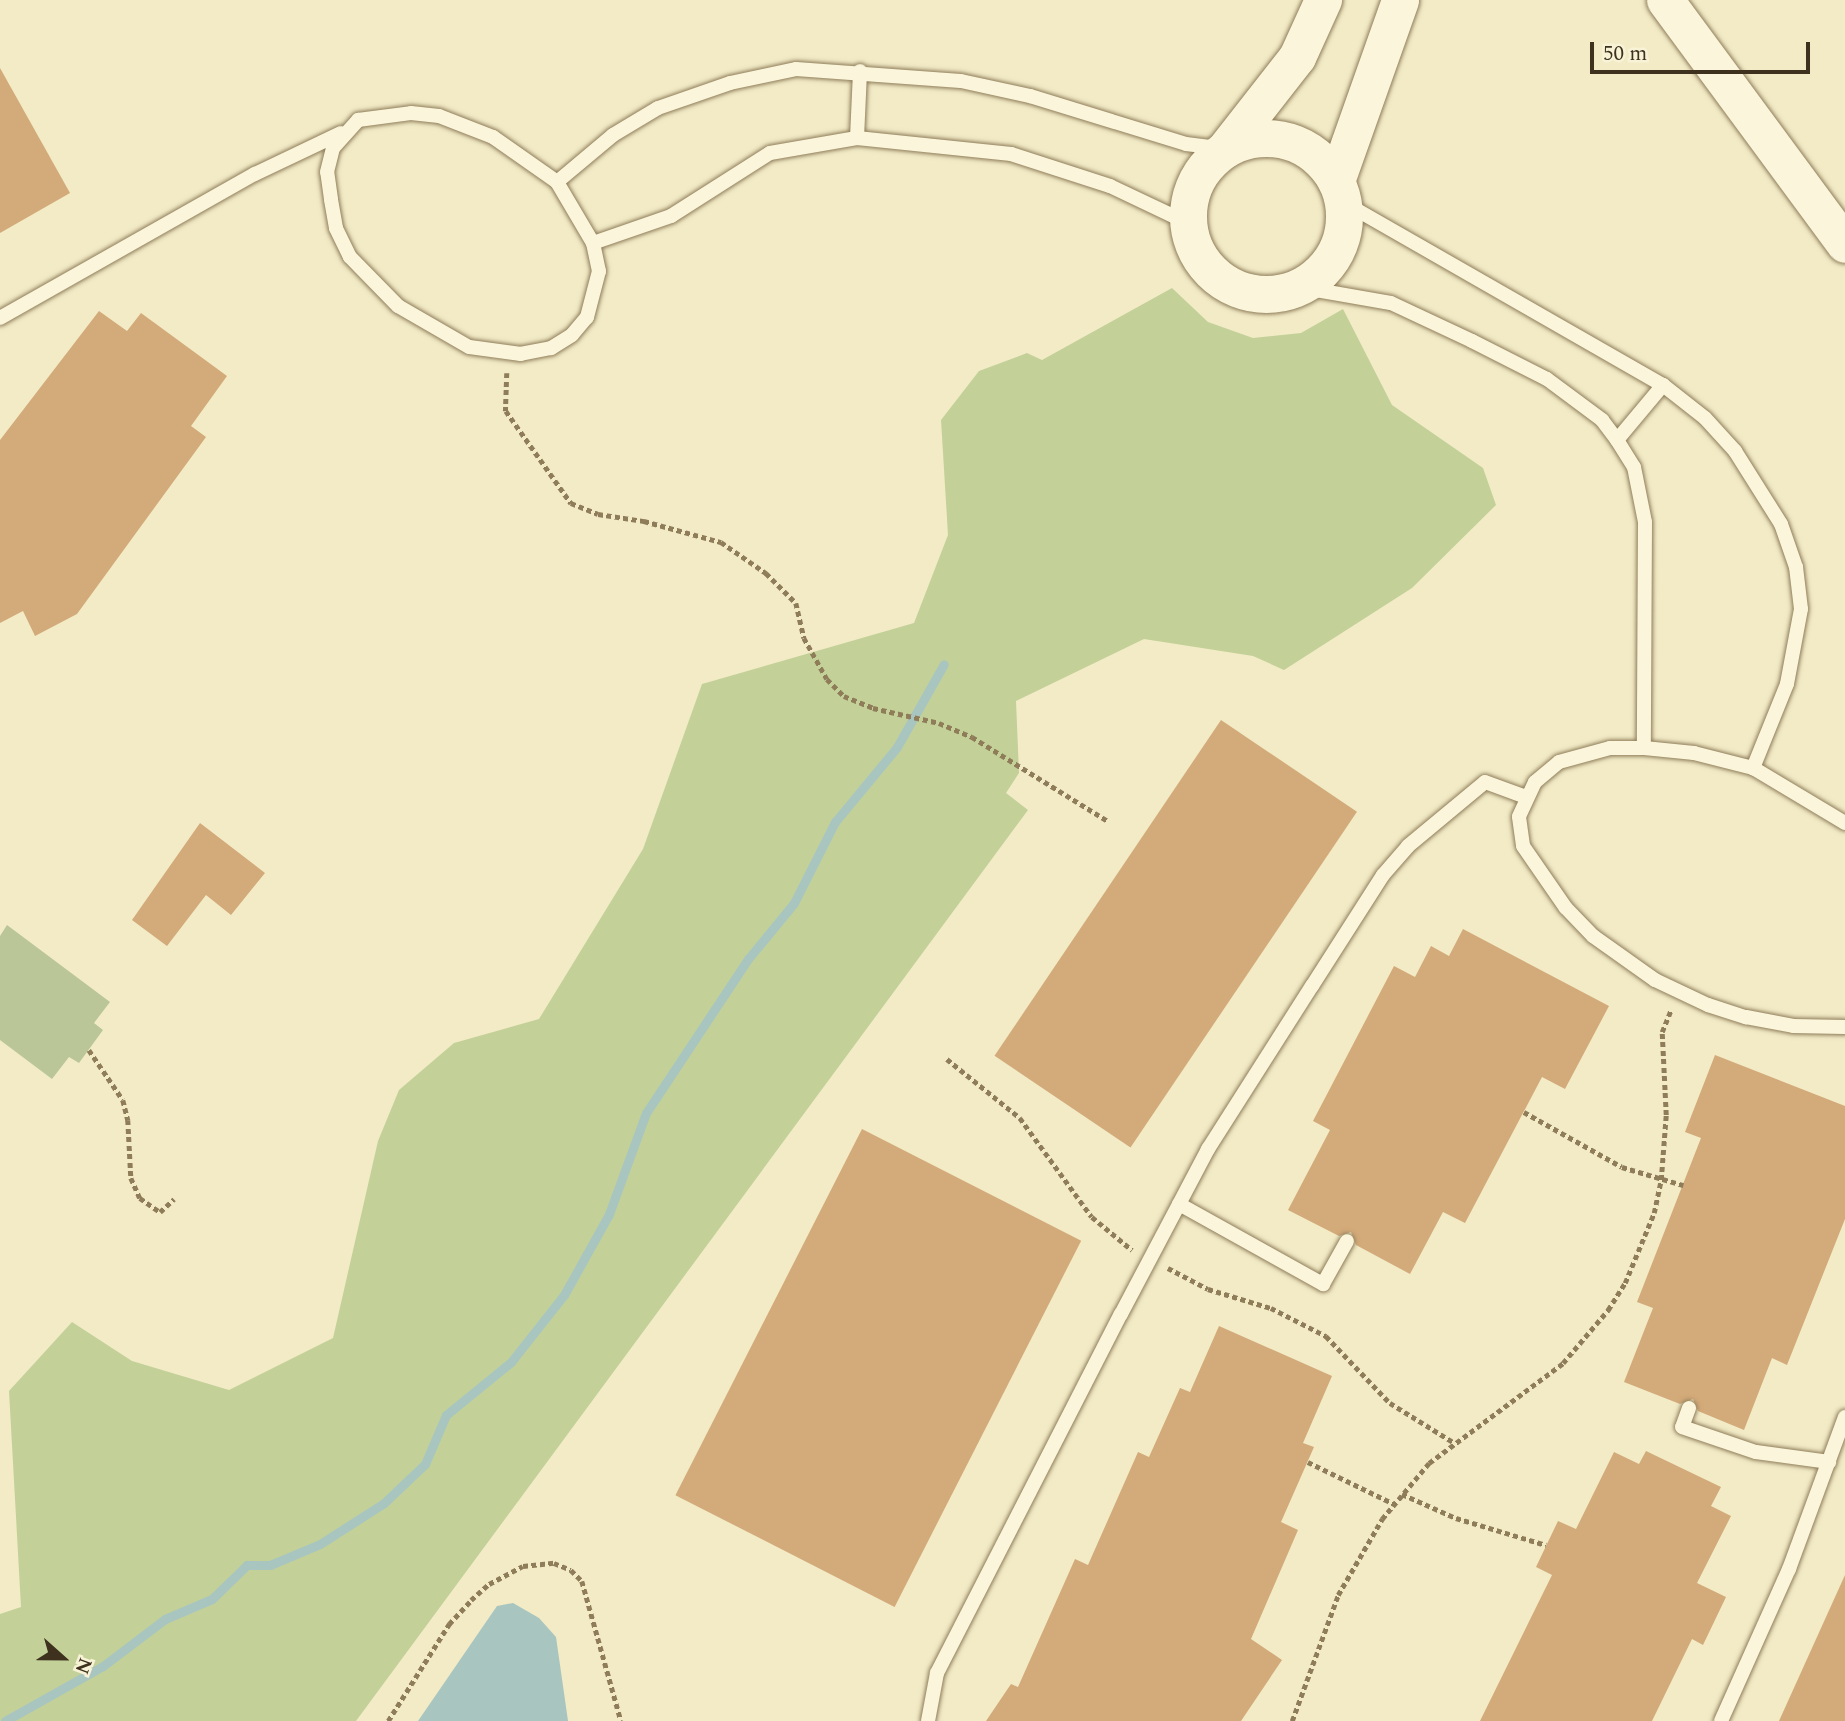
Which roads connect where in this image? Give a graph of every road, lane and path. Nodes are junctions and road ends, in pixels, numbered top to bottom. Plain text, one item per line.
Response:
1 (1323, 0) edge
2 (1399, 0) edge
3 (1665, 0) edge
4 (860, 71) junction
5 (342, 132) junction
6 (856, 138) junction
7 (1225, 149) junction
8 (557, 182) junction
9 (1340, 192) junction
10 (1188, 223) junction
11 (593, 243) junction
12 (1845, 244) edge
13 (1298, 287) junction
14 (0, 318) edge
15 (508, 353) junction
16 (1663, 385) junction
17 (1617, 440) junction
18 (1644, 748) junction
19 (1753, 768) junction
20 (1526, 797) junction
21 (1108, 821) dead end
22 (1845, 823) edge
23 (1679, 994) junction
24 (1845, 1027) edge
25 (89, 1050) dead end
26 (947, 1059) dead end
27 (1524, 1112) dead end
28 (1661, 1180) junction
29 (1683, 1185) dead end
30 (174, 1199) dead end
31 (1179, 1204) junction
32 (1347, 1241) dead end
33 (1151, 1259) junction
34 (1689, 1408) dead end
35 (1845, 1417) edge
36 (1453, 1442) junction
37 (1308, 1462) dead end
38 (1829, 1462) junction
39 (1402, 1494) junction
40 (1394, 1504) junction
41 (1546, 1545) dead end
42 (388, 1721) edge
43 (621, 1721) edge
44 (928, 1721) edge
45 (1292, 1721) edge
46 (1721, 1721) edge

1 - 7 main road
2 - 9 main road
3 - 12 main road
4 - 6 lane
4 - 7 lane
4 - 8 lane
5 - 8 lane
5 - 14 lane
5 - 15 lane
6 - 10 lane
6 - 11 lane
7 - 9 main road
7 - 10 main road
8 - 11 lane
9 - 13 main road
9 - 16 lane
10 - 13 main road
11 - 15 lane
13 - 17 lane
15 - 21 path
16 - 17 lane
16 - 19 lane
17 - 18 lane
18 - 19 lane
18 - 20 lane
19 - 22 lane
20 - 23 lane
20 - 31 lane
23 - 24 lane
23 - 28 path
25 - 30 path
26 - 33 path
27 - 28 path
28 - 29 path
28 - 36 path
31 - 32 lane
31 - 33 lane
33 - 36 path
33 - 44 lane
34 - 38 lane
35 - 38 lane
36 - 39 path
37 - 40 path
38 - 46 lane
39 - 40 path
39 - 41 path
40 - 45 path
42 - 43 path

